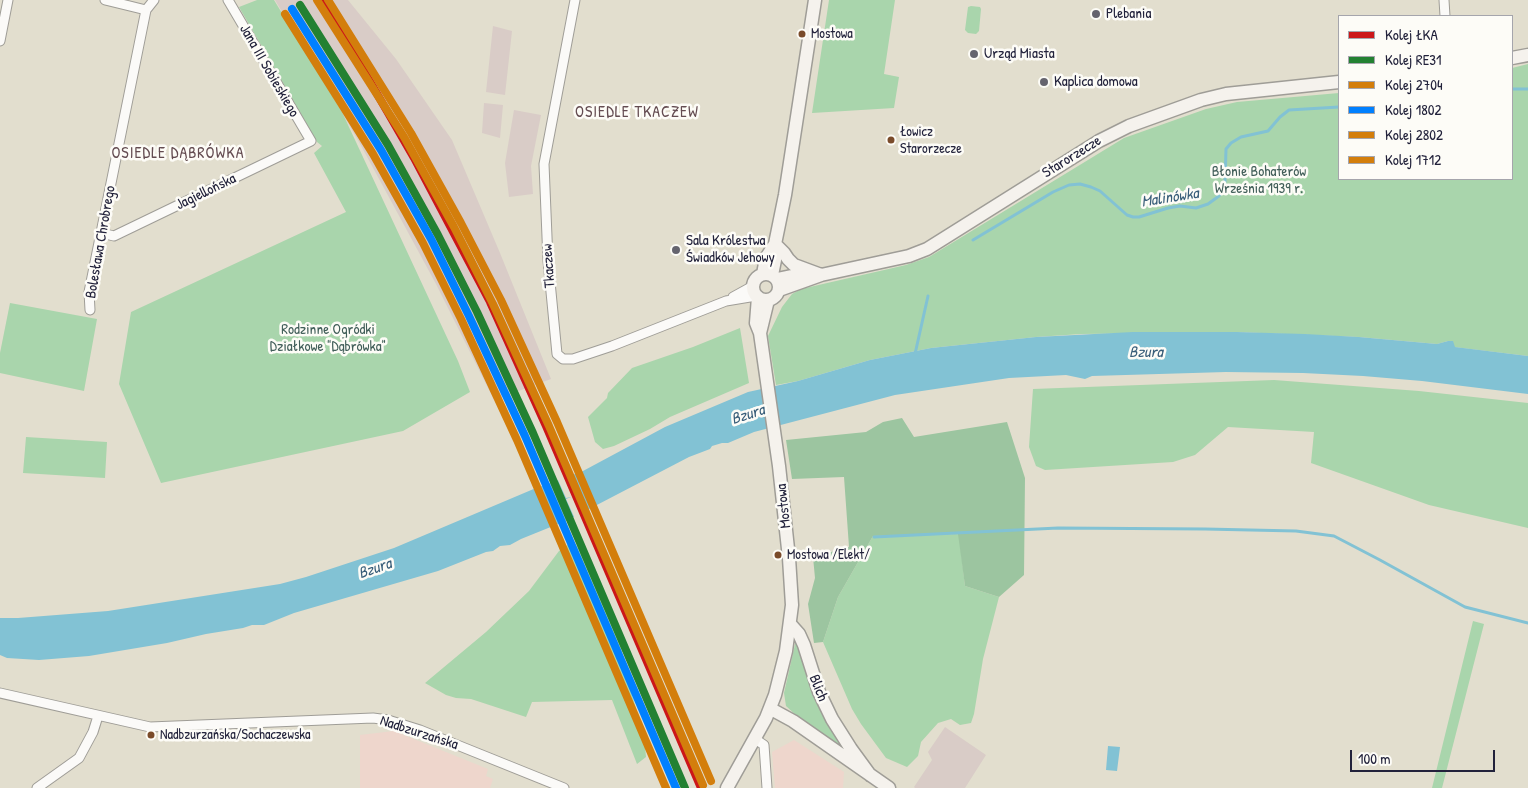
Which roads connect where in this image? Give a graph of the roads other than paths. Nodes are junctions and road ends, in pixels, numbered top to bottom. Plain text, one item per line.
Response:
1 (8, 0) edge
2 (104, 0) edge
3 (154, 0) edge
4 (228, 0) edge
5 (575, 0) edge
6 (816, 0) edge
7 (1444, 0) edge
8 (146, 10) junction
9 (1445, 15) edge
10 (0, 41) edge
11 (1528, 55) edge
12 (1513, 58) edge
13 (1338, 82) edge
14 (310, 141) joint
15 (102, 233) junction
16 (775, 244) junction
17 (821, 275) junction
18 (773, 279) junction
19 (759, 295) junction
20 (90, 310) dead end
21 (791, 625) junction
22 (0, 693) edge
23 (770, 709) junction
24 (98, 716) junction
25 (755, 739) junction
26 (848, 753) junction
27 (37, 788) edge
28 (564, 788) edge
29 (727, 788) edge
30 (768, 788) edge
31 (889, 788) edge

1 - 10 street
2 - 8 street
3 - 8 street
4 - 14 street, Jana III Sobieskiego
5 - 19 street, Tkaczew
6 - 16 street
7 - 9 street
8 - 15 street, Bolesława Chrobrego
11 - 12 street
13 - 17 street, Starorzecze
14 - 15 street, Jagiellońska
15 - 20 street, Bolesława Chrobrego
16 - 17 street
16 - 18 street
17 - 18 street, Starorzecze
18 - 19 street
18 - 19 street
19 - 21 street, Mostowa
21 - 23 street, Mostowa
21 - 26 street, Blich
22 - 24 street, Nadbzurzańska
23 - 25 street, Mostowa
23 - 26 street, Blich
24 - 27 street
24 - 28 street, Nadbzurzańska
25 - 29 street, Mostowa
25 - 30 street
26 - 31 street, Blich

